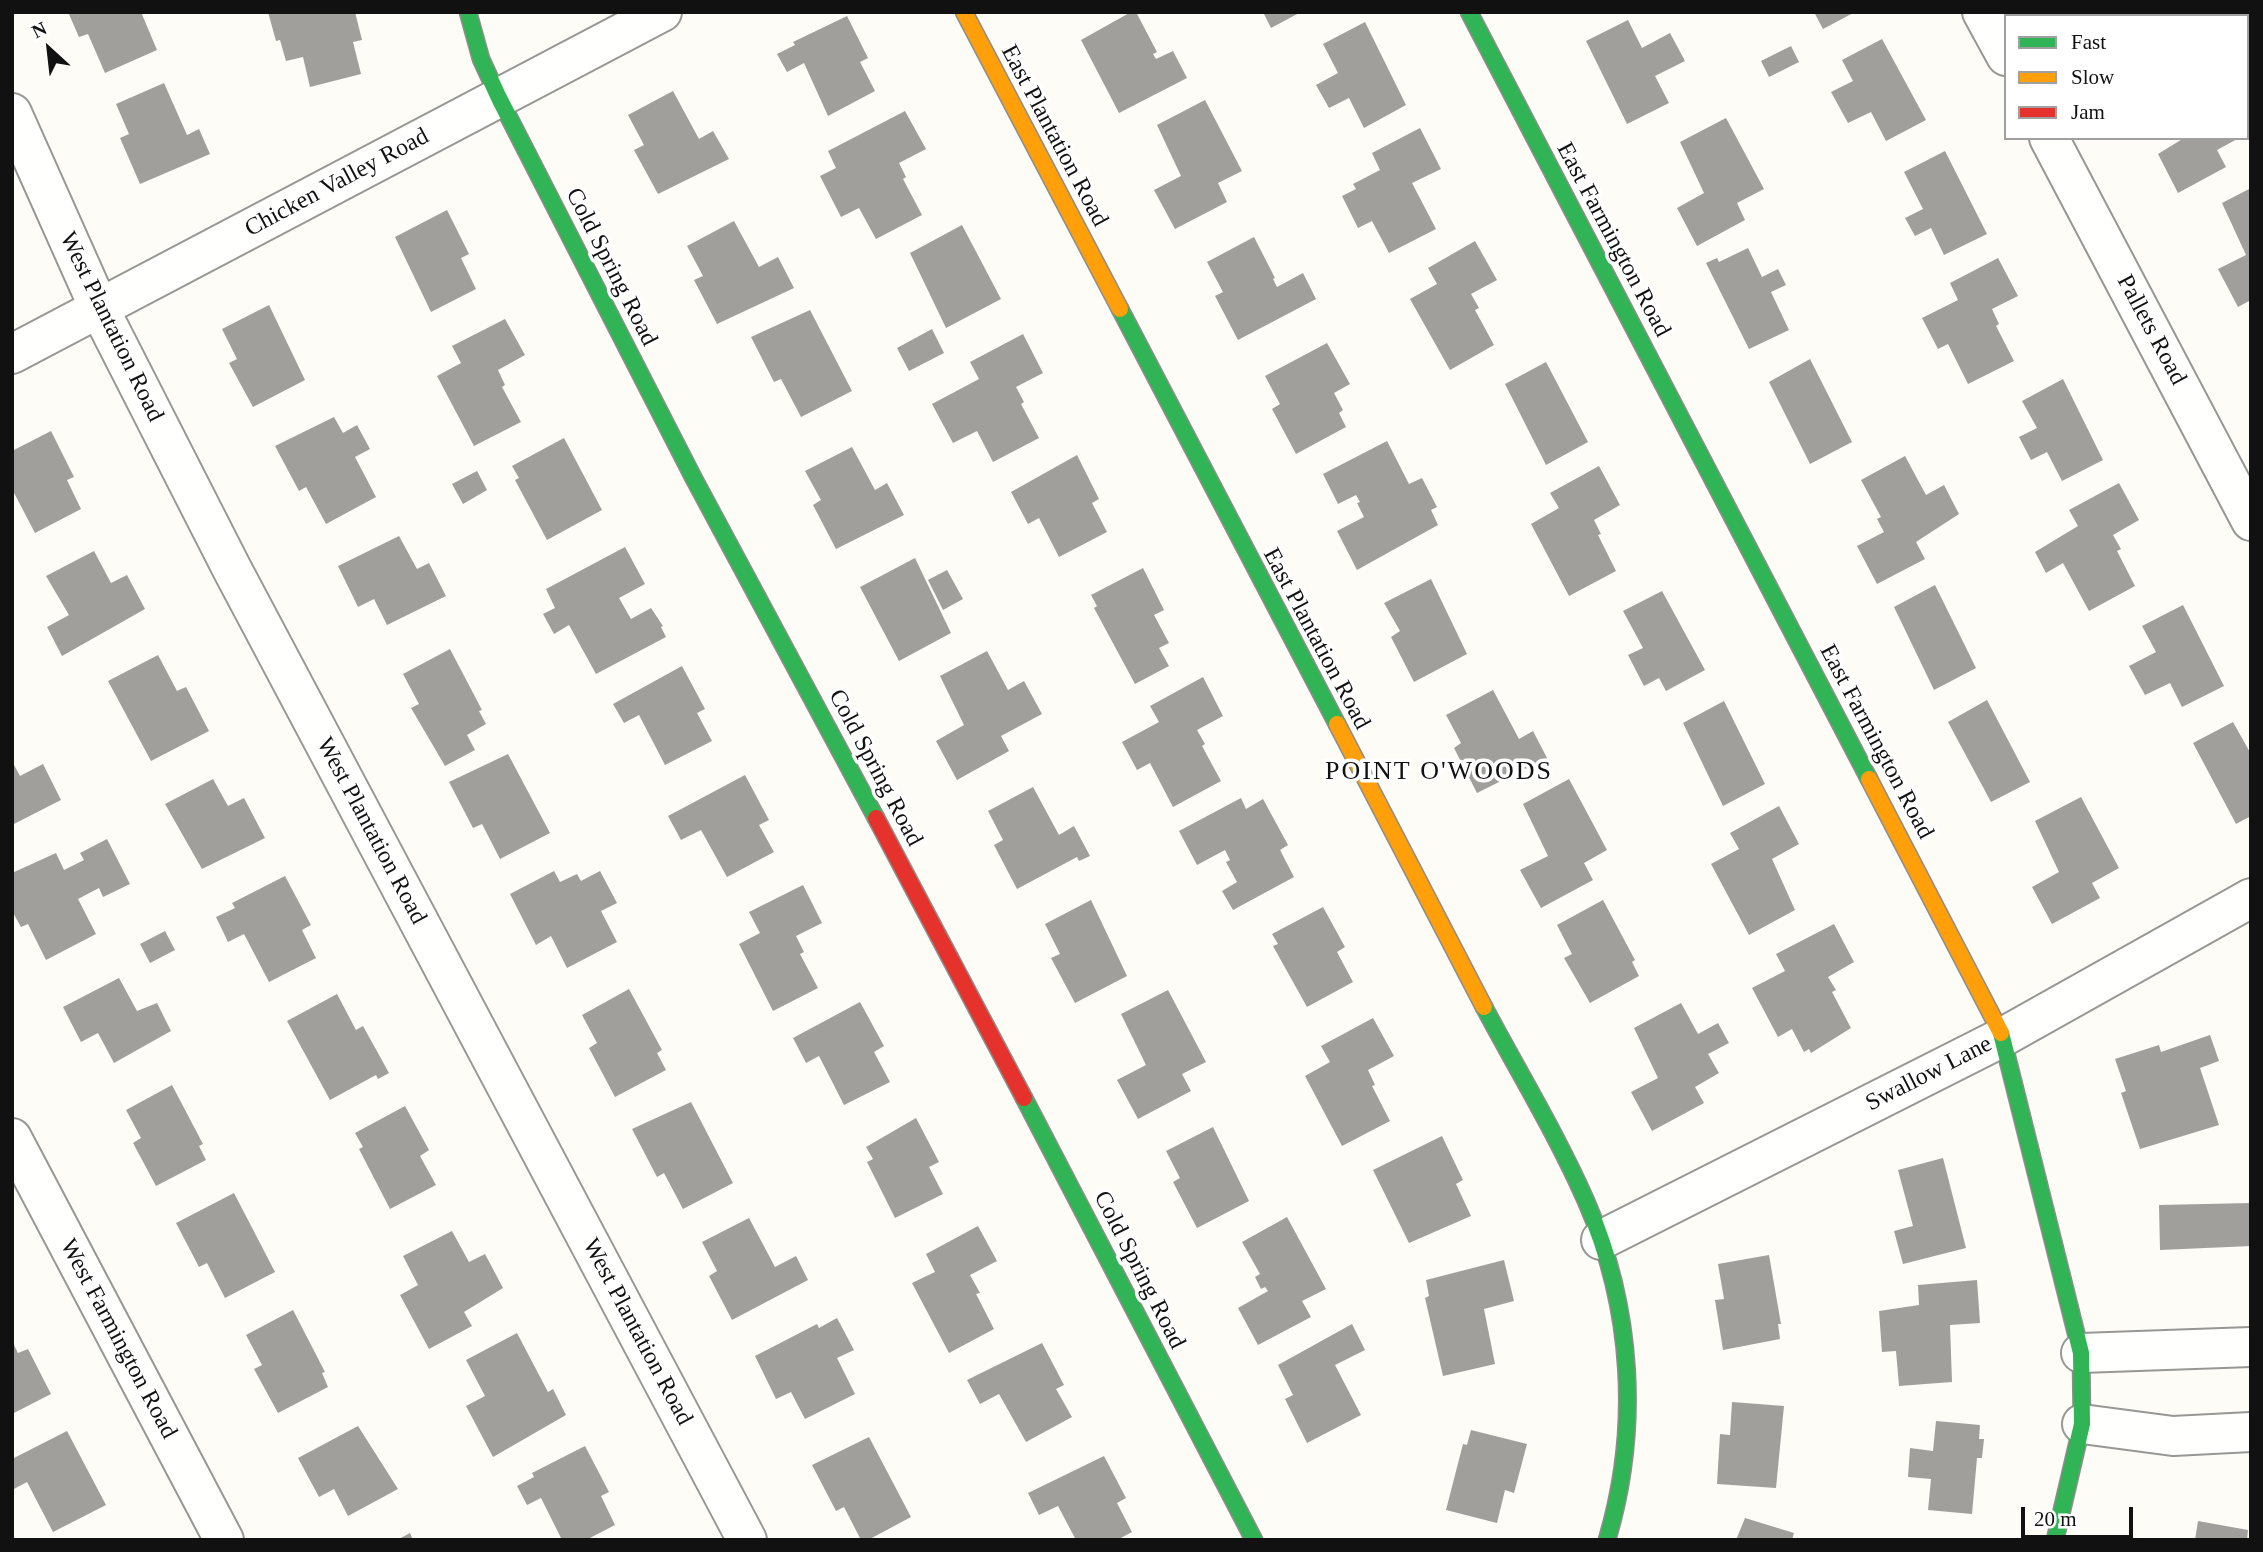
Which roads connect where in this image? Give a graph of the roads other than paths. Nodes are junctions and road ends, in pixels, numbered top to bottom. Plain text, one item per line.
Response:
1 (468, 12) edge
2 (662, 12) edge
3 (964, 12) edge
4 (1469, 12) edge
5 (1982, 12) edge
6 (2004, 52) edge
7 (499, 98) junction
8 (12, 113) edge
9 (2050, 140) edge
10 (99, 308) junction
11 (12, 354) edge
12 (2251, 521) edge
13 (2251, 898) edge
14 (2003, 1037) junction
15 (12, 1138) edge
16 (1601, 1240) junction
17 (2251, 1347) edge
18 (2081, 1353) junction
19 (2082, 1424) junction
20 (2251, 1432) edge
21 (224, 1540) edge
22 (747, 1540) edge
23 (1254, 1540) edge
24 (1607, 1540) edge
25 (2055, 1540) edge

1 - 7 street, Cold Spring Road
2 - 7 street, Chicken Valley Road
3 - 16 street, East Plantation Road
4 - 14 street, East Farmington Road
5 - 6 street
7 - 10 street, Chicken Valley Road
7 - 23 street, Cold Spring Road
8 - 10 street, West Plantation Road
9 - 12 street, Pallets Road
10 - 11 street, Chicken Valley Road
10 - 22 street, West Plantation Road
13 - 14 street, Swallow Lane
14 - 16 street, Swallow Lane
14 - 18 street, East Farmington Road
15 - 21 street, West Farmington Road
16 - 24 street, East Plantation Road
17 - 18 street
18 - 19 street, East Farmington Road
19 - 20 street
19 - 25 street, East Farmington Road

